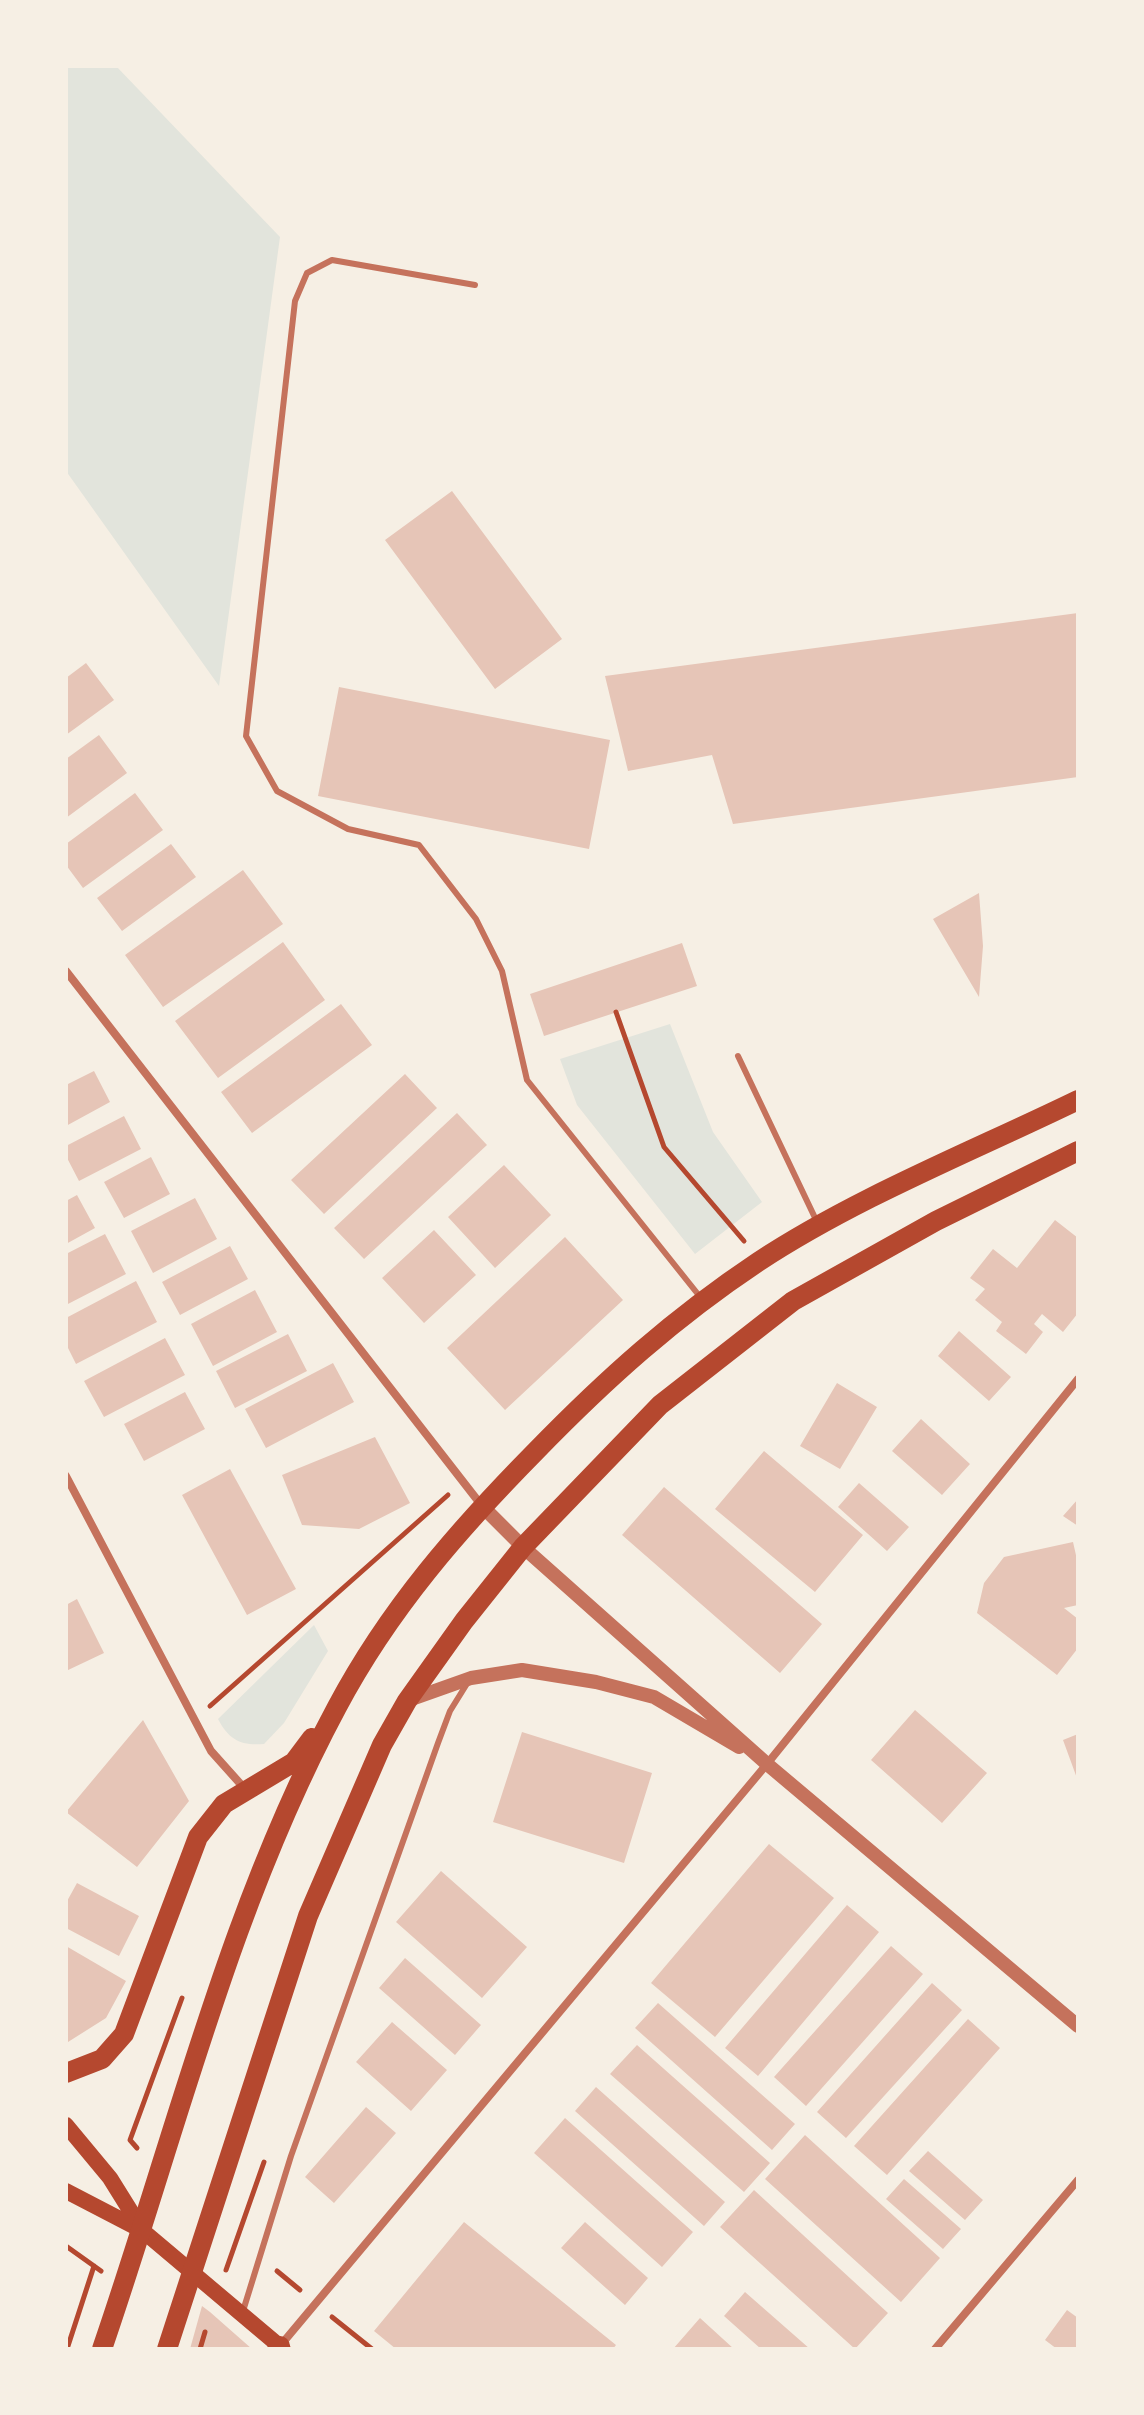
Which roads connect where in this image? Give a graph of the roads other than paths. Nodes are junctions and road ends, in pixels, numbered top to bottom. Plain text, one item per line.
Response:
1 (475, 285) dead end
2 (66, 971) edge
3 (738, 1056) dead end
4 (1076, 1104) edge
5 (1078, 1151) edge
6 (819, 1225) junction
7 (703, 1300) junction
8 (1078, 1379) edge
9 (66, 1476) edge
10 (482, 1506) junction
11 (523, 1547) junction
12 (471, 1678) junction
13 (407, 1701) junction
14 (336, 1708) junction
15 (767, 1764) junction
16 (246, 1789) junction
17 (1078, 2026) edge
18 (66, 2073) edge
19 (66, 2125) edge
20 (1078, 2180) edge
21 (66, 2191) edge
22 (143, 2231) junction
23 (193, 2271) junction
24 (242, 2314) junction
25 (280, 2348) edge
26 (102, 2349) edge
27 (167, 2349) edge
28 (935, 2349) edge

1 - 7 lane
2 - 10 street
3 - 6 lane
4 - 6 main road
5 - 11 main road
6 - 7 main road
7 - 10 main road
8 - 15 street
9 - 16 street
10 - 11 street
10 - 14 main road
11 - 13 main road
11 - 15 street
12 - 13 street
12 - 15 street
12 - 24 lane
13 - 23 main road
14 - 16 main road
14 - 22 main road
15 - 17 street
15 - 25 street
16 - 18 main road
19 - 22 main road
20 - 28 street
21 - 22 main road
22 - 23 main road
22 - 26 main road
23 - 24 main road
23 - 27 main road
24 - 25 main road

